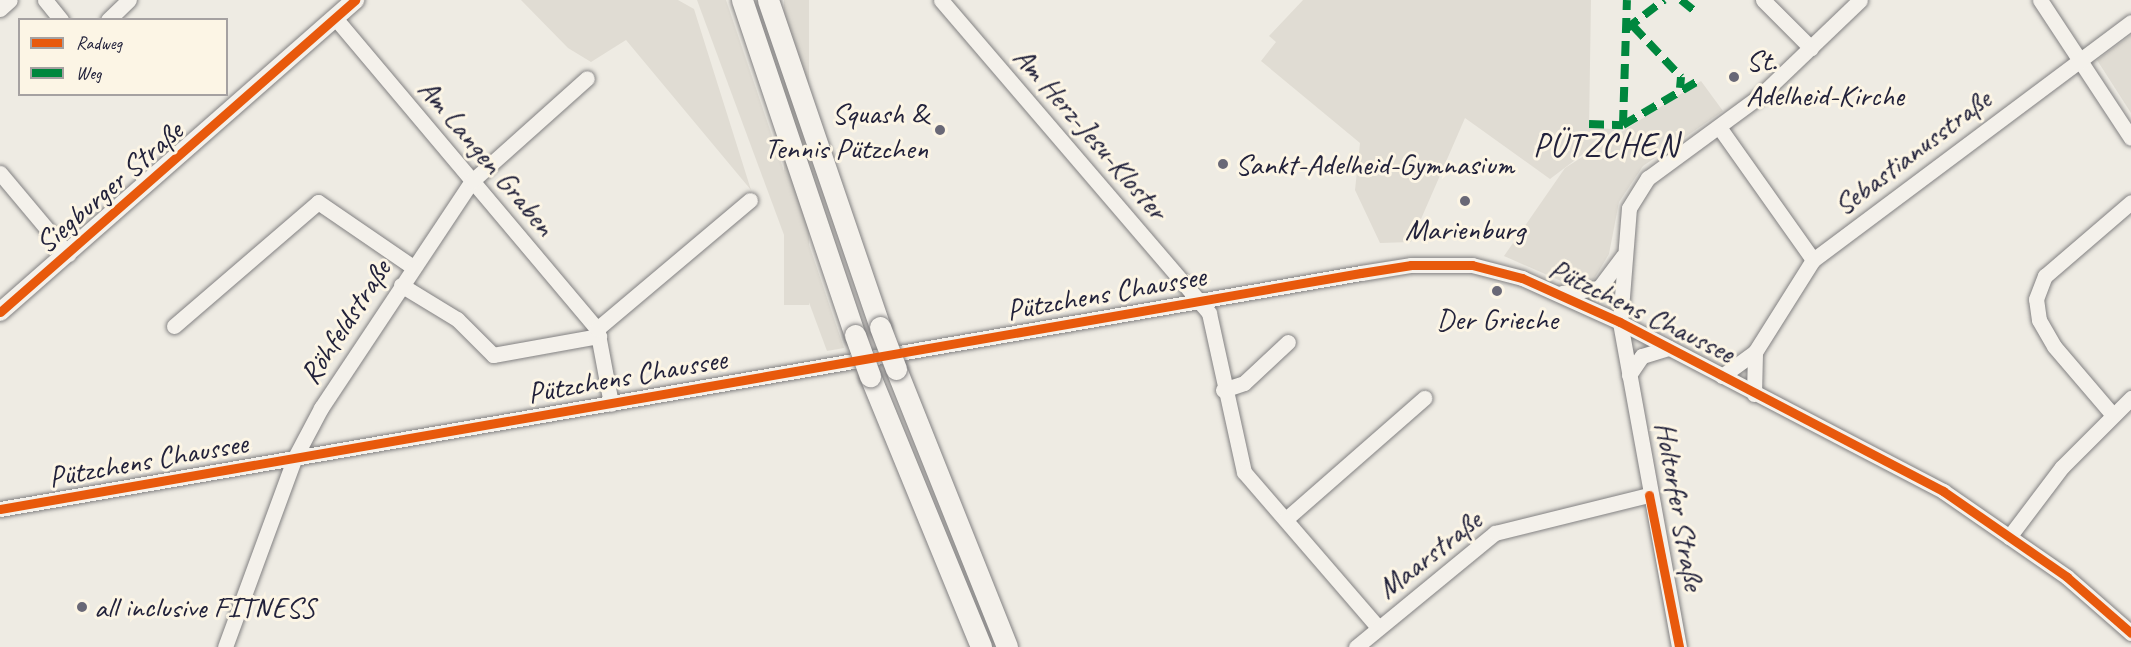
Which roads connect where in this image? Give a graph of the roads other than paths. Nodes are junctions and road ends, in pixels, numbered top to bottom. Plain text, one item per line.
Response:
1 (10, 0) edge
2 (45, 0) edge
3 (129, 0) edge
4 (355, 0) edge
5 (742, 0) edge
6 (768, 0) edge
7 (941, 0) edge
8 (1763, 0) edge
9 (1860, 0) edge
10 (2040, 0) edge
11 (0, 9) edge
12 (59, 18) edge
13 (110, 18) edge
14 (336, 19) junction
15 (2131, 22) edge
16 (1811, 48) junction
17 (2078, 61) junction
18 (587, 78) dead end
19 (1719, 127) junction
20 (2131, 138) edge
21 (0, 173) edge
22 (472, 180) junction
23 (750, 200) dead end
24 (2131, 202) edge
25 (68, 254) junction
26 (1624, 254) junction
27 (1813, 260) junction
28 (413, 267) junction
29 (401, 285) junction
30 (1556, 293) junction
31 (1200, 301) junction
32 (0, 312) edge
33 (1620, 322) junction
34 (174, 326) dead end
35 (598, 332) junction
36 (1288, 342) dead end
37 (1669, 348) junction
38 (1755, 352) junction
39 (1629, 375) junction
40 (1722, 376) junction
41 (1223, 390) junction
42 (1754, 394) junction
43 (1424, 398) dead end
44 (2131, 398) edge
45 (611, 404) junction
46 (2112, 414) junction
47 (294, 459) junction
48 (1648, 495) junction
49 (0, 509) edge
50 (1286, 519) junction
51 (2008, 537) junction
52 (1378, 627) junction
53 (2131, 633) edge
54 (225, 647) edge
55 (981, 647) edge
56 (1007, 647) edge
57 (1356, 647) edge
58 (1679, 647) edge

1 - 11 street
2 - 12 street
3 - 13 street
4 - 14 main road, Siegburger Straße
5 - 55 highway, bridge
6 - 56 highway, bridge
7 - 31 street, Am Herz-Jesu-Kloster
8 - 16 street
9 - 16 street
10 - 17 street
14 - 22 street, Am Langen Graben
14 - 25 main road, Siegburger Straße
15 - 17 street, Sebastianusstraße
16 - 19 street
17 - 20 street
17 - 27 street, Sebastianusstraße
18 - 22 street, Röhfeldstraße
19 - 26 street
19 - 27 street
21 - 25 street
22 - 28 street, Röhfeldstraße
22 - 35 street, Am Langen Graben
23 - 35 street
24 - 46 street
25 - 32 main road, Siegburger Straße
26 - 30 street
26 - 33 street
27 - 38 street, Sebastianusstraße
28 - 29 street, Röhfeldstraße
28 - 34 street
29 - 35 street
29 - 47 street, Röhfeldstraße
30 - 31 street, Pützchens Chaussee
30 - 33 street, Pützchens Chaussee
31 - 41 street, Am Herz-Jesu-Kloster
31 - 45 street, Pützchens Chaussee
33 - 37 street, Pützchens Chaussee
33 - 39 street, Holtorfer Straße
35 - 45 street, Am Langen Graben
36 - 41 street
37 - 39 street
37 - 40 street, Pützchens Chaussee
38 - 40 street, Sebastianusstraße
38 - 42 street
39 - 48 street, Holtorfer Straße
40 - 42 street, Pützchens Chaussee
41 - 50 street, Am Herz-Jesu-Kloster
42 - 51 street, Pützchens Chaussee
43 - 50 street
44 - 46 street
45 - 47 street, Pützchens Chaussee
46 - 51 street
47 - 49 street, Pützchens Chaussee
47 - 54 street, Röhfeldstraße
48 - 52 street, Maarstraße
48 - 58 street, Holtorfer Straße
50 - 52 street, Am Herz-Jesu-Kloster
51 - 53 street, Pützchens Chaussee
52 - 57 street, Maarstraße

